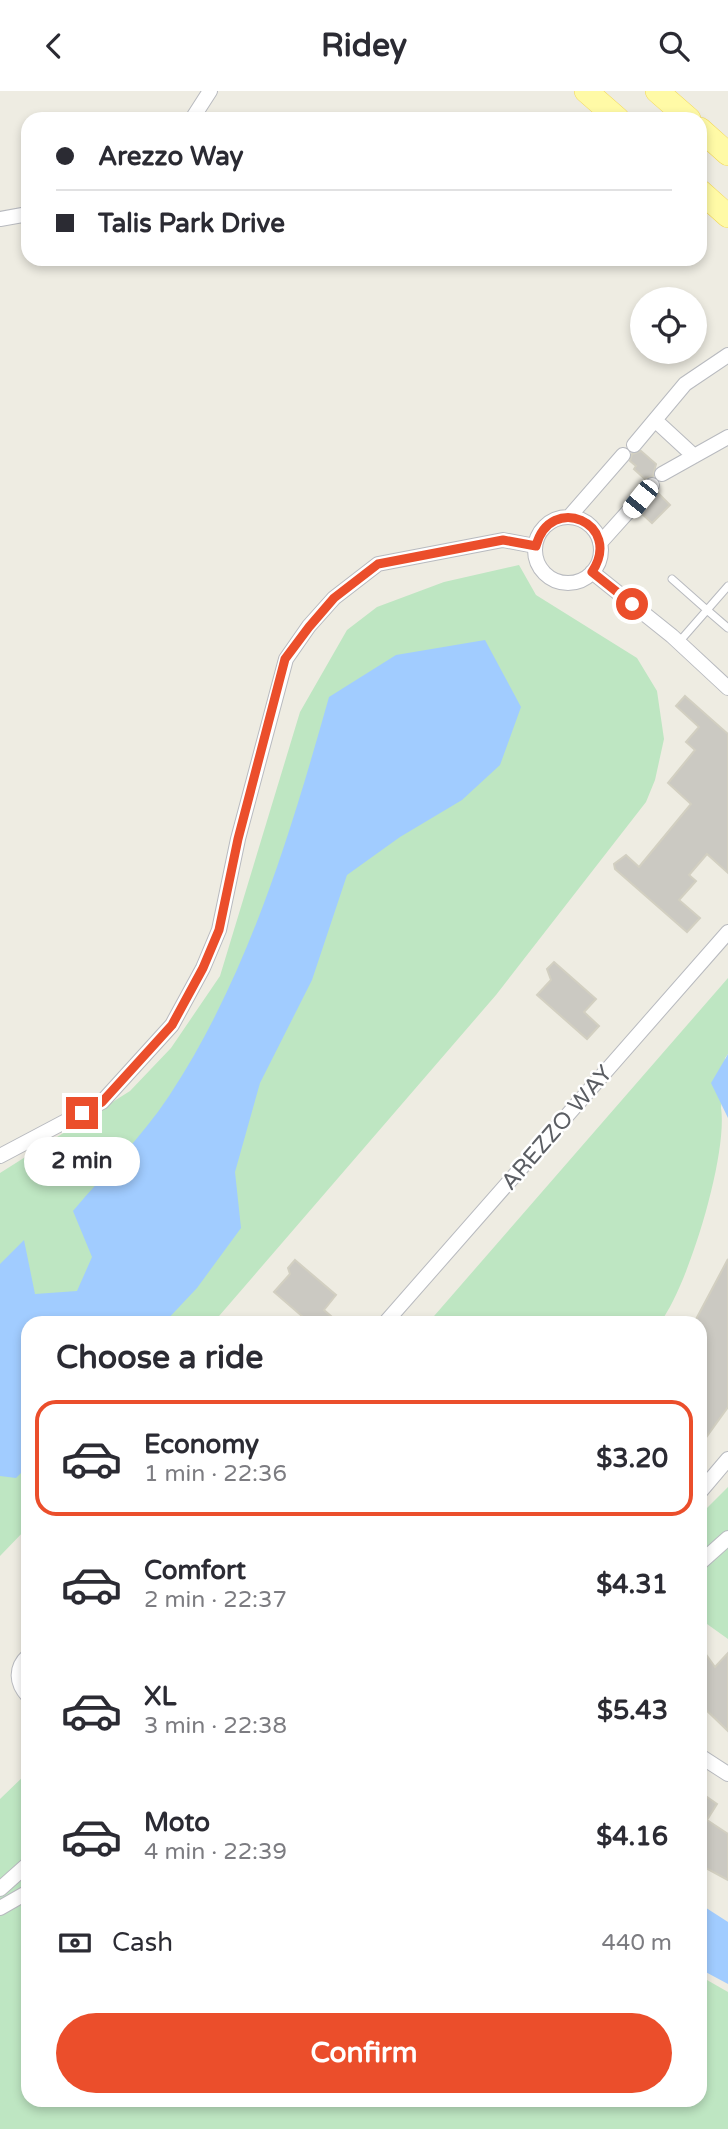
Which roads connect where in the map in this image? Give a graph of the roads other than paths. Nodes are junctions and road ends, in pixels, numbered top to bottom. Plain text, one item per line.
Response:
1 (210, 91) edge
2 (586, 91) edge
3 (657, 91) edge
4 (196, 112) edge
5 (610, 112) edge
6 (681, 112) edge
7 (707, 135) edge
8 (728, 154) edge
9 (707, 197) edge
10 (21, 215) edge
11 (728, 216) edge
12 (0, 219) edge
13 (728, 355) edge
14 (656, 421) junction
15 (728, 437) edge
16 (694, 456) junction
17 (569, 517) junction
18 (600, 543) junction
19 (536, 546) junction
20 (592, 572) junction
21 (672, 579) dead end
22 (728, 586) edge
23 (707, 610) junction
24 (728, 628) edge
25 (679, 642) junction
26 (728, 688) edge
27 (728, 932) edge
28 (0, 1156) edge
29 (391, 1316) edge
30 (728, 1459) edge
31 (707, 1484) edge
32 (728, 1538) edge
33 (707, 1557) edge
34 (21, 1664) edge
35 (21, 1684) edge
36 (707, 1761) edge
37 (728, 1775) edge
38 (21, 1870) edge
39 (0, 1889) edge
40 (21, 1896) edge
41 (0, 1908) edge

1 - 4 street
2 - 5 main road
3 - 6 main road
7 - 8 main road
9 - 11 main road
10 - 12 street
13 - 14 street
14 - 16 street
14 - 17 street
15 - 16 street
16 - 18 street
17 - 18 street
17 - 19 street
18 - 20 street
19 - 20 street
19 - 28 street
20 - 25 street
21 - 23 lane
22 - 23 lane
23 - 24 lane
23 - 25 lane
25 - 26 street
27 - 29 street, AREZZO WAY
30 - 31 street
32 - 33 street
34 - 35 street
36 - 37 street
38 - 39 street
40 - 41 street

